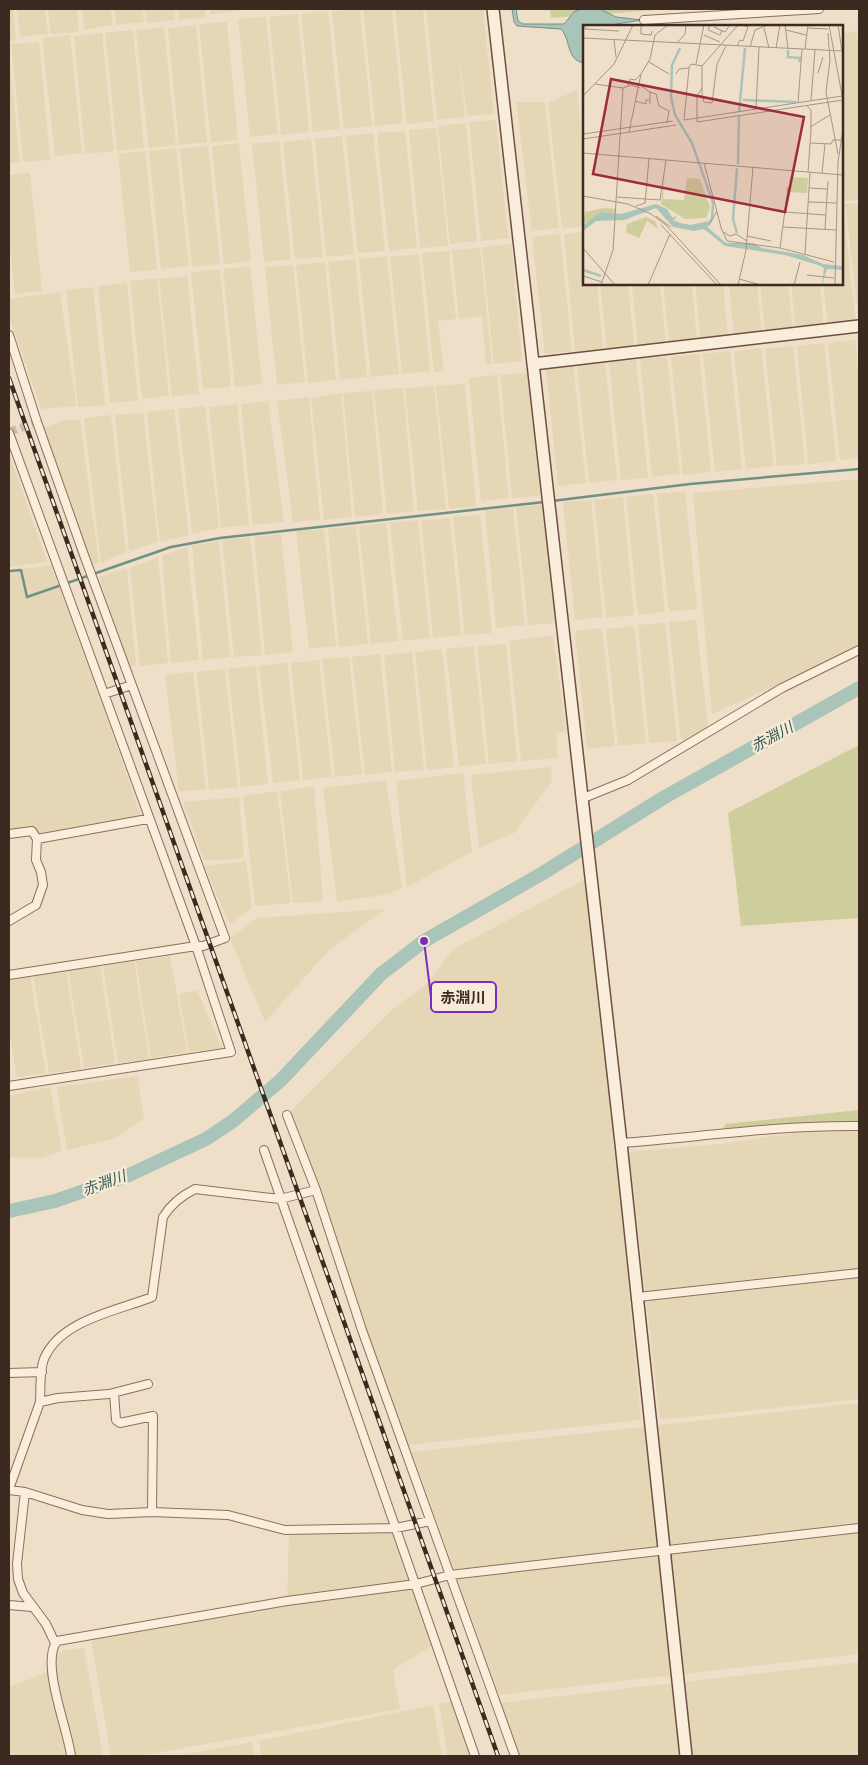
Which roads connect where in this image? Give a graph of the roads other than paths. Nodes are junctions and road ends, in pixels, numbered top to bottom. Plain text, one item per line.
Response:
1 (493, 9) edge
2 (819, 9) edge
3 (644, 20) dead end
4 (859, 326) edge
5 (9, 335) edge
6 (533, 364) junction
7 (9, 433) edge
8 (859, 650) edge
9 (132, 685) junction
10 (104, 694) junction
11 (582, 803) junction
12 (149, 820) junction
13 (9, 834) edge
14 (36, 839) junction
15 (9, 921) edge
16 (196, 946) junction
17 (9, 975) edge
18 (9, 1086) edge
19 (287, 1115) dead end
20 (859, 1126) edge
21 (621, 1143) junction
22 (264, 1150) dead end
23 (316, 1190) junction
24 (280, 1199) junction
25 (859, 1273) edge
26 (638, 1297) junction
27 (42, 1372) junction
28 (9, 1373) edge
29 (148, 1384) dead end
30 (114, 1393) junction
31 (40, 1402) junction
32 (9, 1490) edge
33 (25, 1492) junction
34 (152, 1512) junction
35 (430, 1521) junction
36 (396, 1528) junction
37 (859, 1528) edge
38 (663, 1551) junction
39 (450, 1575) junction
40 (416, 1584) junction
41 (9, 1605) edge
42 (32, 1606) junction
43 (55, 1643) junction
44 (71, 1756) edge
45 (475, 1756) edge
46 (515, 1756) edge
47 (686, 1756) edge

1 - 6 street
2 - 3 street
4 - 6 street
5 - 9 street
6 - 11 street
7 - 10 street
8 - 11 street
9 - 10 street
9 - 16 street
10 - 12 street
11 - 21 street
12 - 14 street
12 - 16 street
13 - 14 street
14 - 15 street
16 - 17 street
16 - 18 street
19 - 23 street
20 - 21 street
21 - 26 street
22 - 24 street
23 - 24 street
23 - 35 street
24 - 27 street
24 - 36 street
25 - 26 street
26 - 38 street
27 - 28 street
27 - 31 street
29 - 30 street
30 - 31 street
30 - 34 street
31 - 32 street
32 - 33 street
33 - 34 street
33 - 42 street
34 - 36 street
35 - 36 street
35 - 39 street
36 - 40 street
37 - 38 street
38 - 39 street
38 - 47 street
39 - 40 street
39 - 46 street
40 - 43 street
40 - 45 street
41 - 42 street
42 - 43 street
43 - 44 street

